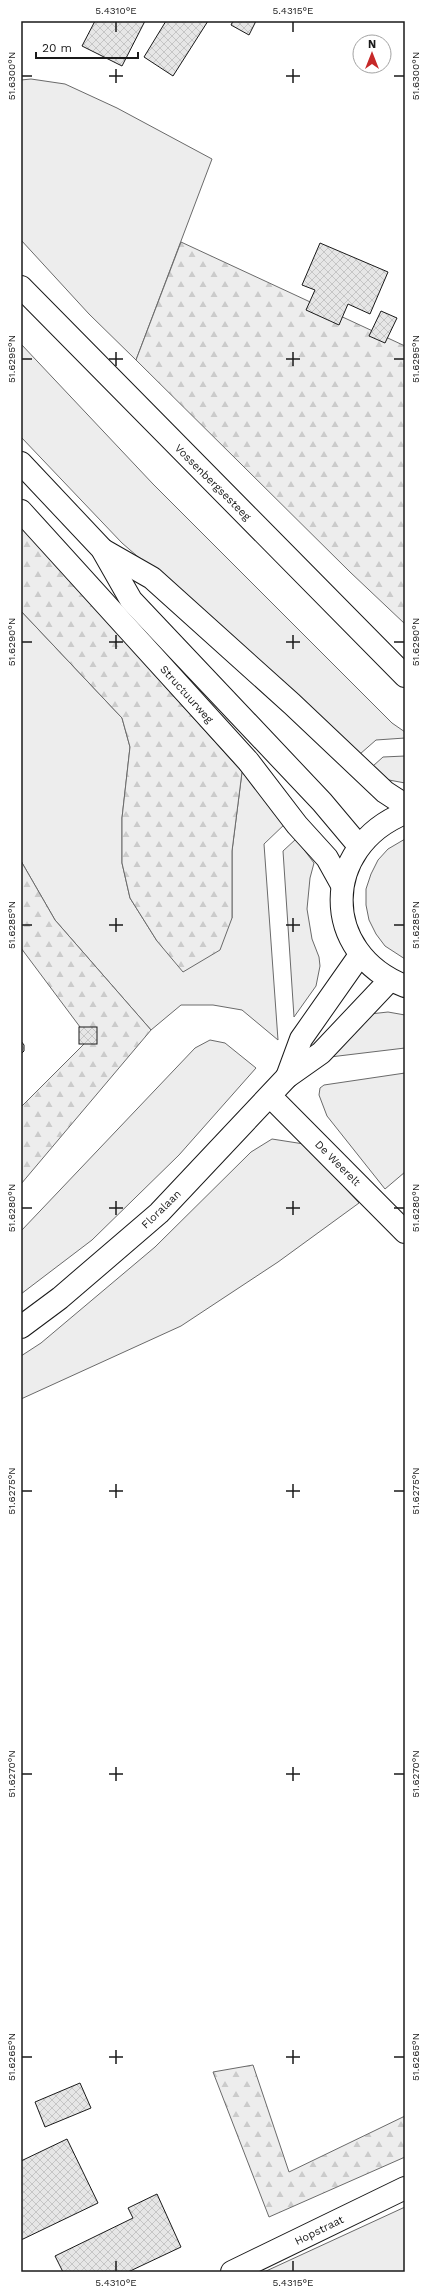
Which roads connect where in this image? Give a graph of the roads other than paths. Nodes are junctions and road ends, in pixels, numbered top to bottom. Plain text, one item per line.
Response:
1 (21, 287) edge
2 (21, 463) edge
3 (21, 511) edge
4 (102, 549) junction
5 (405, 676) edge
6 (405, 805) edge
7 (405, 813) edge
8 (359, 846) junction
9 (342, 885) junction
10 (360, 955) junction
11 (398, 983) edge
12 (287, 1077) junction
13 (270, 1096) junction
14 (405, 1232) edge
15 (21, 1327) edge
16 (405, 2188) edge
17 (232, 2272) edge

1 - 5 main road, Vossenbergsesteeg
2 - 4 main road
3 - 9 main road, Structuurweg
4 - 6 main road
4 - 8 main road
7 - 8 main road
8 - 9 main road
9 - 10 main road
10 - 11 main road
10 - 12 main road, Floralaan
11 - 12 main road, Floralaan
12 - 13 main road, Floralaan
13 - 14 main road, De Weerelt
13 - 15 main road, Floralaan
16 - 17 main road, Hopstraat

